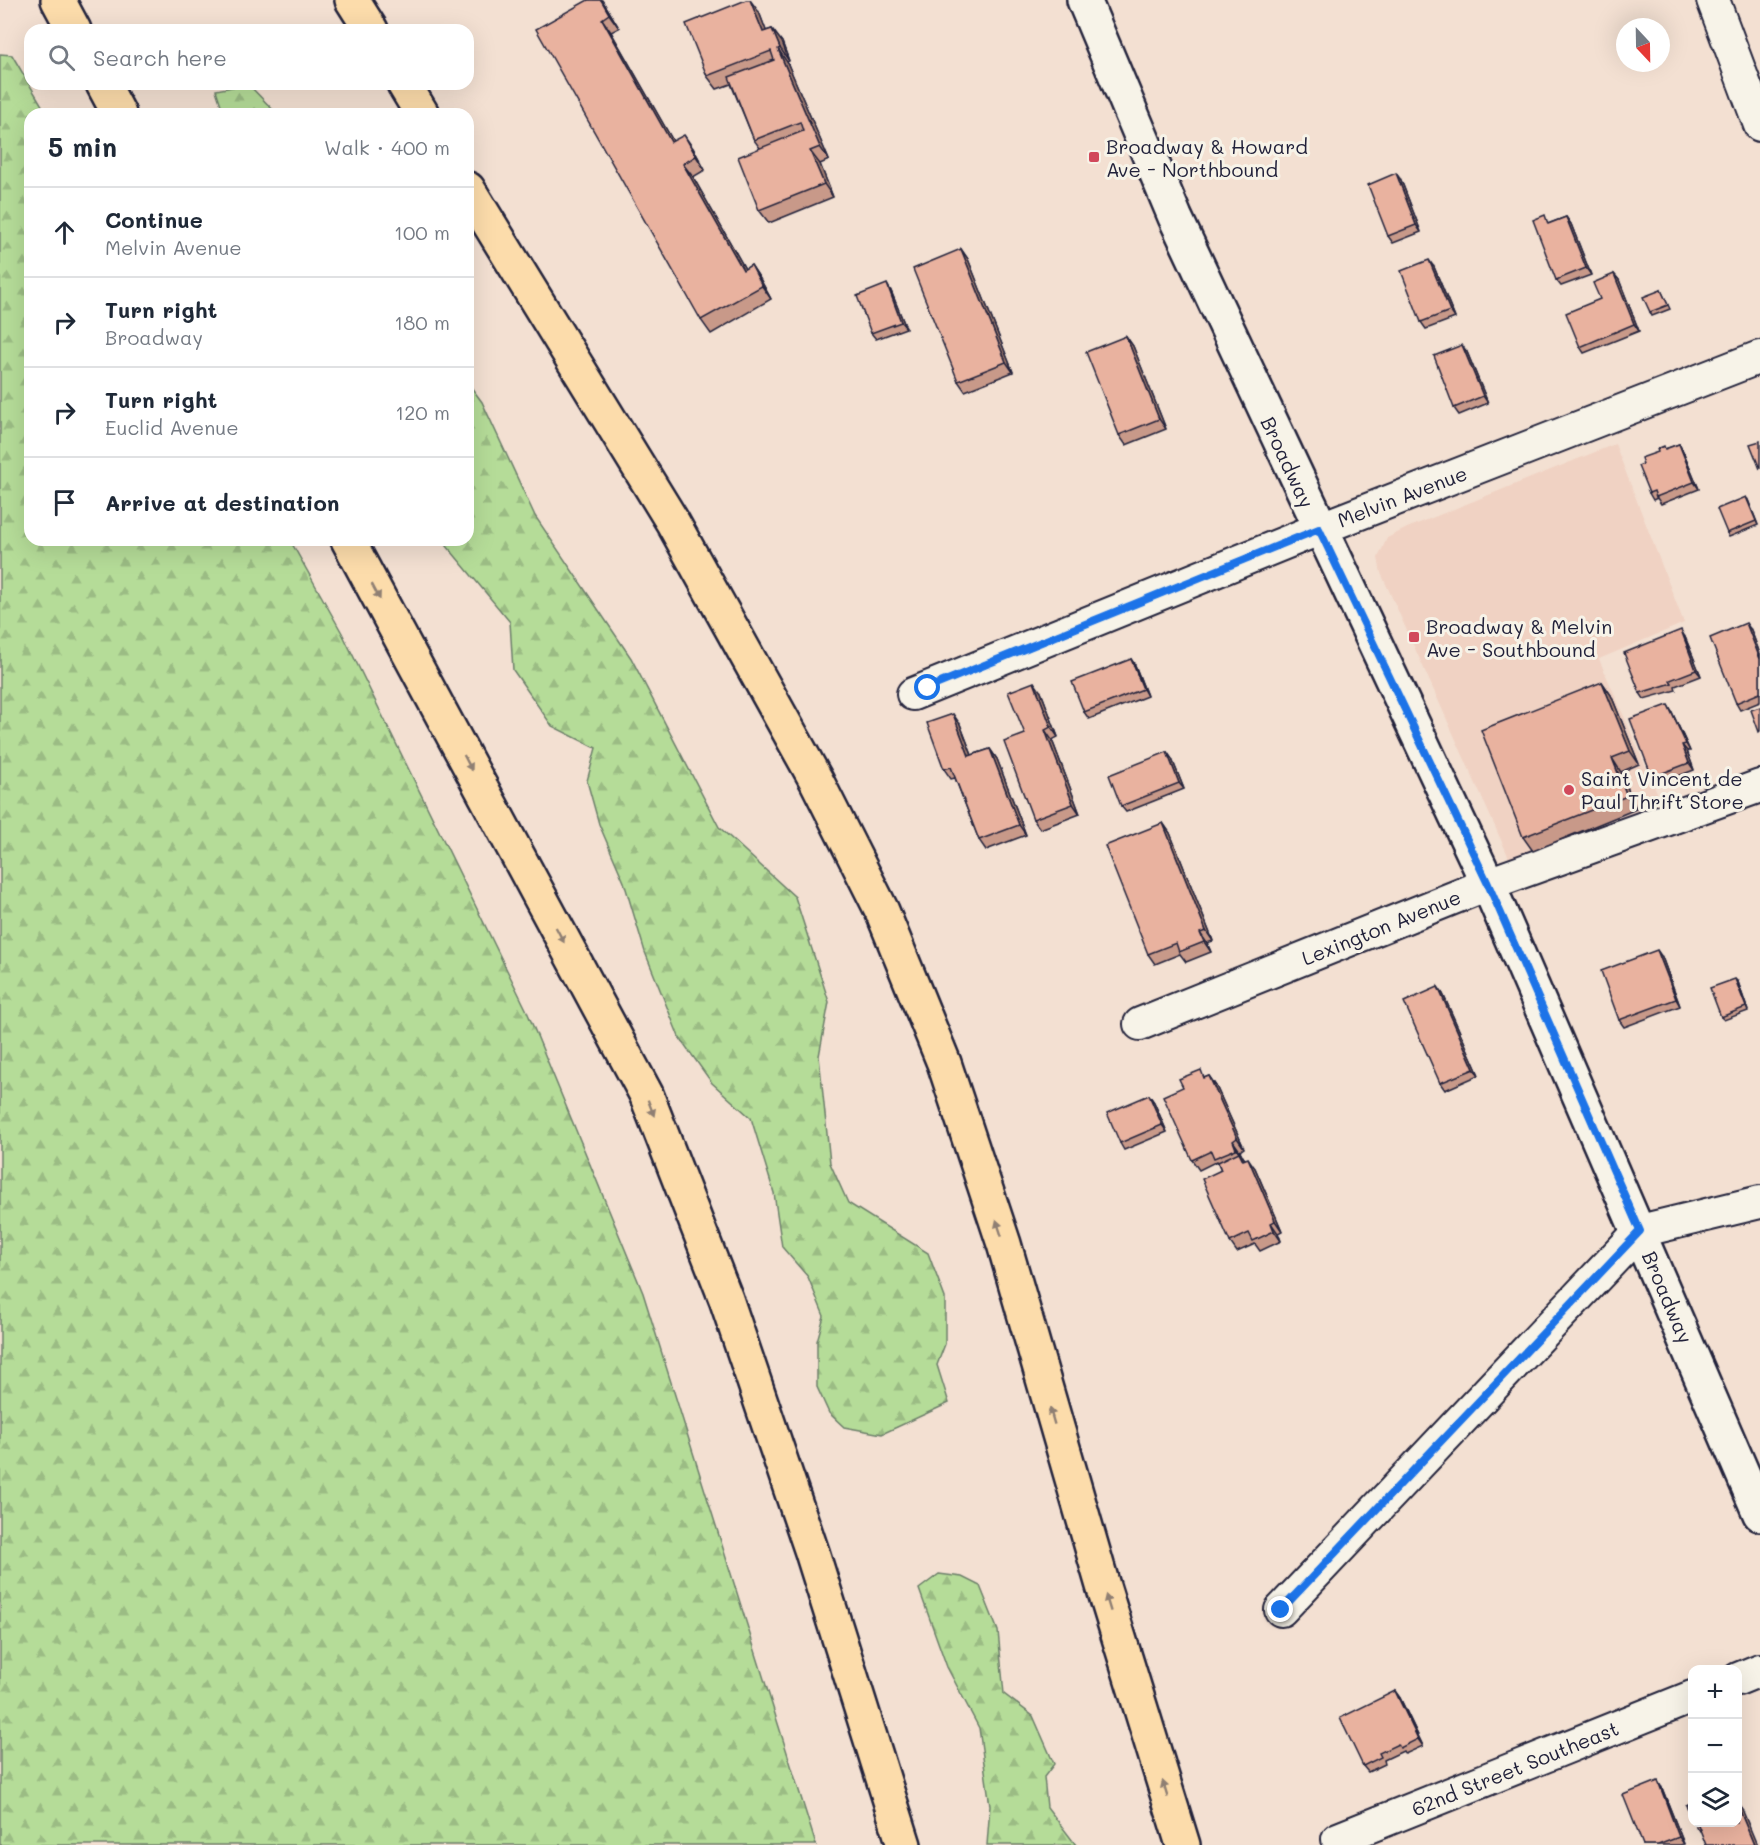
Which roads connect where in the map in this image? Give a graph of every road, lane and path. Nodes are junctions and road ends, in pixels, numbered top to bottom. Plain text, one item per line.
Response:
1 (58, 0) edge
2 (352, 0) edge
3 (1084, 0) edge
4 (1713, 0) edge
5 (71, 24) edge
6 (366, 24) edge
7 (106, 90) edge
8 (408, 90) edge
9 (116, 108) edge
10 (418, 108) edge
11 (1760, 125) edge
12 (474, 199) edge
13 (1760, 357) edge
14 (1319, 529) junction
15 (351, 546) edge
16 (913, 694) dead end
17 (1760, 786) edge
18 (1488, 884) junction
19 (1140, 1024) dead end
20 (1760, 1202) edge
21 (1640, 1231) junction
22 (1760, 1514) edge
23 (1281, 1610) dead end
24 (1760, 1670) edge
25 (1742, 1677) edge
26 (1688, 1699) edge
27 (1339, 1842) edge
28 (904, 1845) edge
29 (1183, 1845) edge

1 - 5 highway
2 - 6 highway
3 - 14 street, Broadway
4 - 11 street
7 - 9 highway
8 - 10 highway
29 -> 12 highway
13 - 14 street, Melvin Avenue
14 - 16 street, Melvin Avenue
14 - 18 street, Broadway
15 -> 28 highway
17 - 18 street, Lexington Avenue
18 - 19 street, Lexington Avenue
18 - 21 street, Broadway
20 - 21 street
21 - 22 street, Broadway
21 - 23 street
24 - 25 street
26 - 27 street, 62nd Street Southeast

